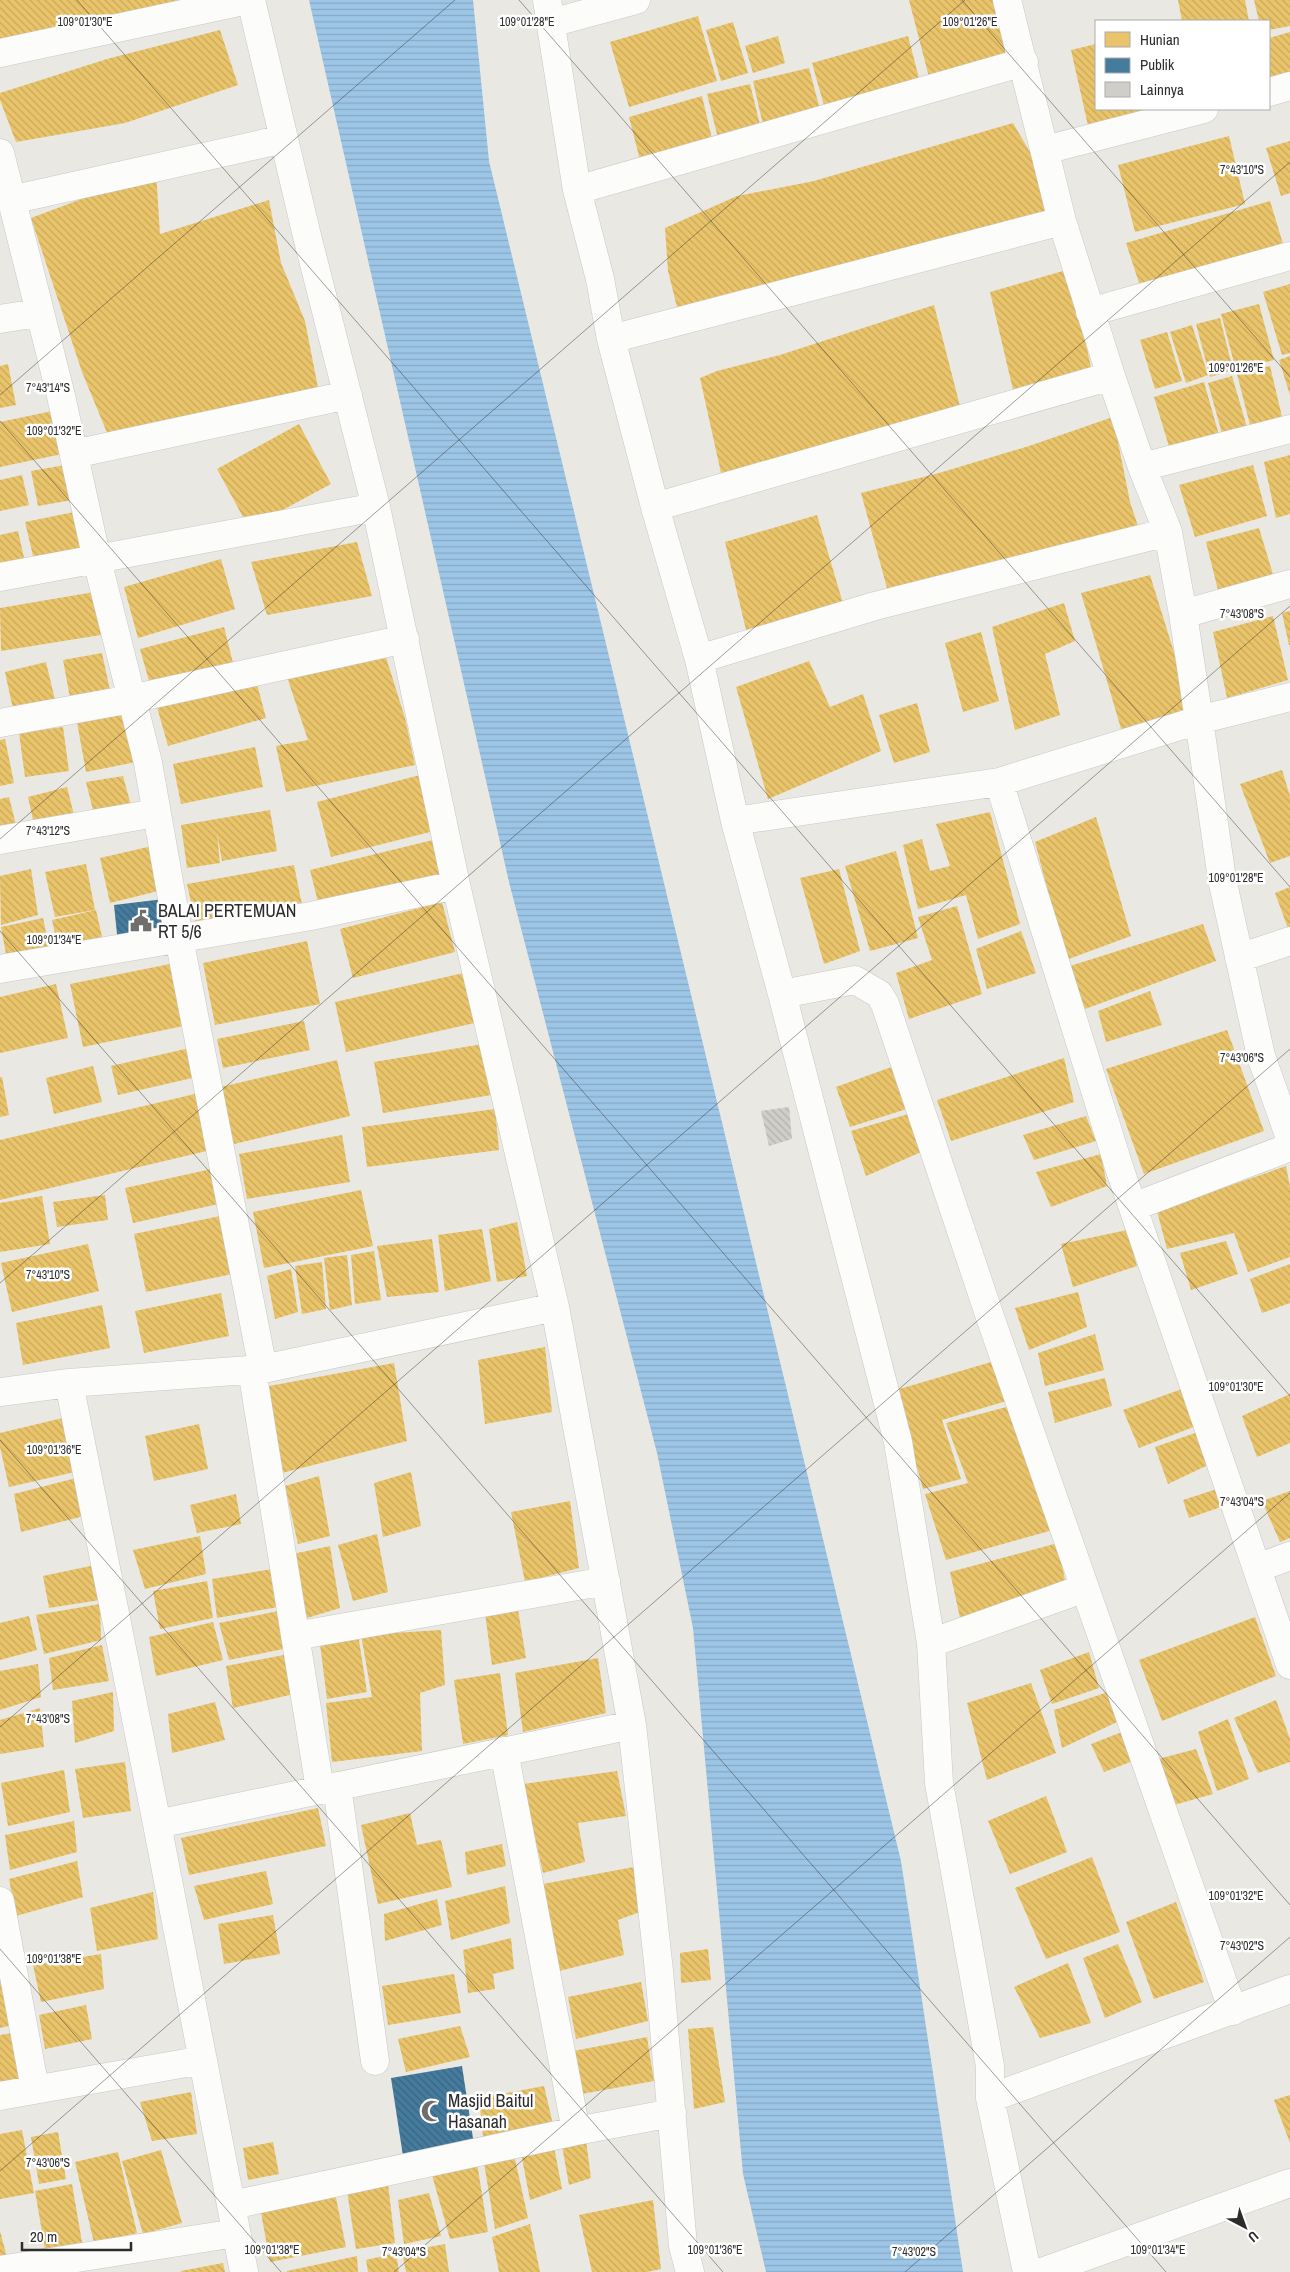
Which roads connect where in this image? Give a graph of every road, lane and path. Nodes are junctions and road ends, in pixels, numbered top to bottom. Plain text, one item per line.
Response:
1 (250, 0) edge
2 (636, 0) edge
3 (1007, 0) edge
4 (549, 11) edge
5 (0, 53) edge
6 (1024, 62) junction
7 (1290, 86) edge
8 (1270, 92) edge
9 (1200, 110) edge
10 (284, 139) junction
11 (1045, 150) junction
12 (0, 153) edge
13 (577, 190) junction
14 (11, 200) junction
15 (1062, 221) junction
16 (1290, 256) edge
17 (1090, 312) junction
18 (38, 313) junction
19 (0, 319) edge
20 (611, 339) junction
21 (1111, 376) junction
22 (348, 395) junction
23 (1290, 429) edge
24 (74, 454) junction
25 (1142, 466) junction
26 (376, 507) junction
27 (655, 507) junction
28 (1168, 532) junction
29 (97, 560) junction
30 (0, 577) edge
31 (1290, 584) edge
32 (1183, 614) junction
33 (405, 639) junction
34 (699, 659) junction
35 (1290, 697) edge
36 (131, 699) junction
37 (1199, 720) junction
38 (0, 723) edge
39 (1000, 782) junction
40 (156, 812) junction
41 (735, 821) junction
42 (0, 840) edge
43 (456, 885) junction
44 (179, 938) junction
45 (1290, 941) edge
46 (1239, 958) junction
47 (0, 969) edge
48 (782, 994) junction
49 (1289, 1134) edge
50 (1132, 1206) junction
51 (555, 1307) junction
52 (258, 1370) junction
53 (69, 1383) junction
54 (0, 1389) edge
55 (1290, 1556) edge
56 (1257, 1568) junction
57 (606, 1581) junction
58 (1085, 1588) junction
59 (296, 1636) junction
60 (931, 1643) junction
61 (1290, 1665) edge
62 (632, 1725) junction
63 (504, 1751) junction
64 (329, 1788) junction
65 (157, 1824) junction
66 (0, 1901) edge
67 (3, 1939) edge
68 (1290, 1989) edge
69 (1233, 2011) junction
70 (203, 2060) junction
71 (375, 2061) dead end
72 (35, 2088) junction
73 (0, 2096) edge
74 (990, 2098) junction
75 (672, 2113) junction
76 (576, 2131) junction
77 (1290, 2183) edge
78 (232, 2204) junction
79 (236, 2234) junction
80 (56, 2267) edge
81 (0, 2270) edge
82 (244, 2272) edge
83 (690, 2272) edge
84 (1027, 2272) edge
85 (1042, 2272) edge

1 - 5 street
1 - 10 street
2 - 4 street
3 - 6 street
4 - 13 street
6 - 11 street
6 - 13 street
7 - 8 street
9 - 11 street
10 - 14 street
10 - 22 street
11 - 15 street
12 - 14 street
13 - 20 street
14 - 18 street
15 - 17 street
15 - 20 street
16 - 17 street
17 - 21 street
18 - 19 street
18 - 24 street
20 - 27 street
21 - 25 street
21 - 27 street
22 - 24 street
22 - 26 street
23 - 25 street
24 - 29 street
25 - 28 street
26 - 29 street
26 - 33 street
27 - 34 street
28 - 32 street
28 - 34 street
29 - 30 street
29 - 36 street
31 - 32 street
32 - 37 street
33 - 36 street
33 - 43 street
34 - 41 street
35 - 37 street
36 - 38 street
36 - 40 street
37 - 39 street
37 - 46 street
39 - 41 street
39 - 50 street
40 - 42 street
40 - 44 street
41 - 48 street
43 - 44 street
43 - 51 street
44 - 47 street
44 - 52 street
45 - 46 street
46 - 49 street
48 - 58 street
48 - 60 street
49 - 50 street
50 - 56 street
51 - 52 street
51 - 57 street
52 - 53 street
52 - 59 street
53 - 54 street
53 - 65 street
55 - 56 street
56 - 61 street
57 - 59 street
57 - 62 street
58 - 60 street
58 - 69 street
59 - 64 street
60 - 74 street
62 - 63 street
62 - 75 street
63 - 64 street
63 - 76 street
64 - 65 street
64 - 71 street
65 - 70 street
66 - 67 street
67 - 72 street
68 - 69 street
69 - 74 street
70 - 72 street
70 - 78 street
72 - 73 street
74 - 84 street
75 - 76 street
75 - 83 street
76 - 78 street
77 - 85 street
78 - 79 street
79 - 80 street
79 - 82 street
80 - 81 street

